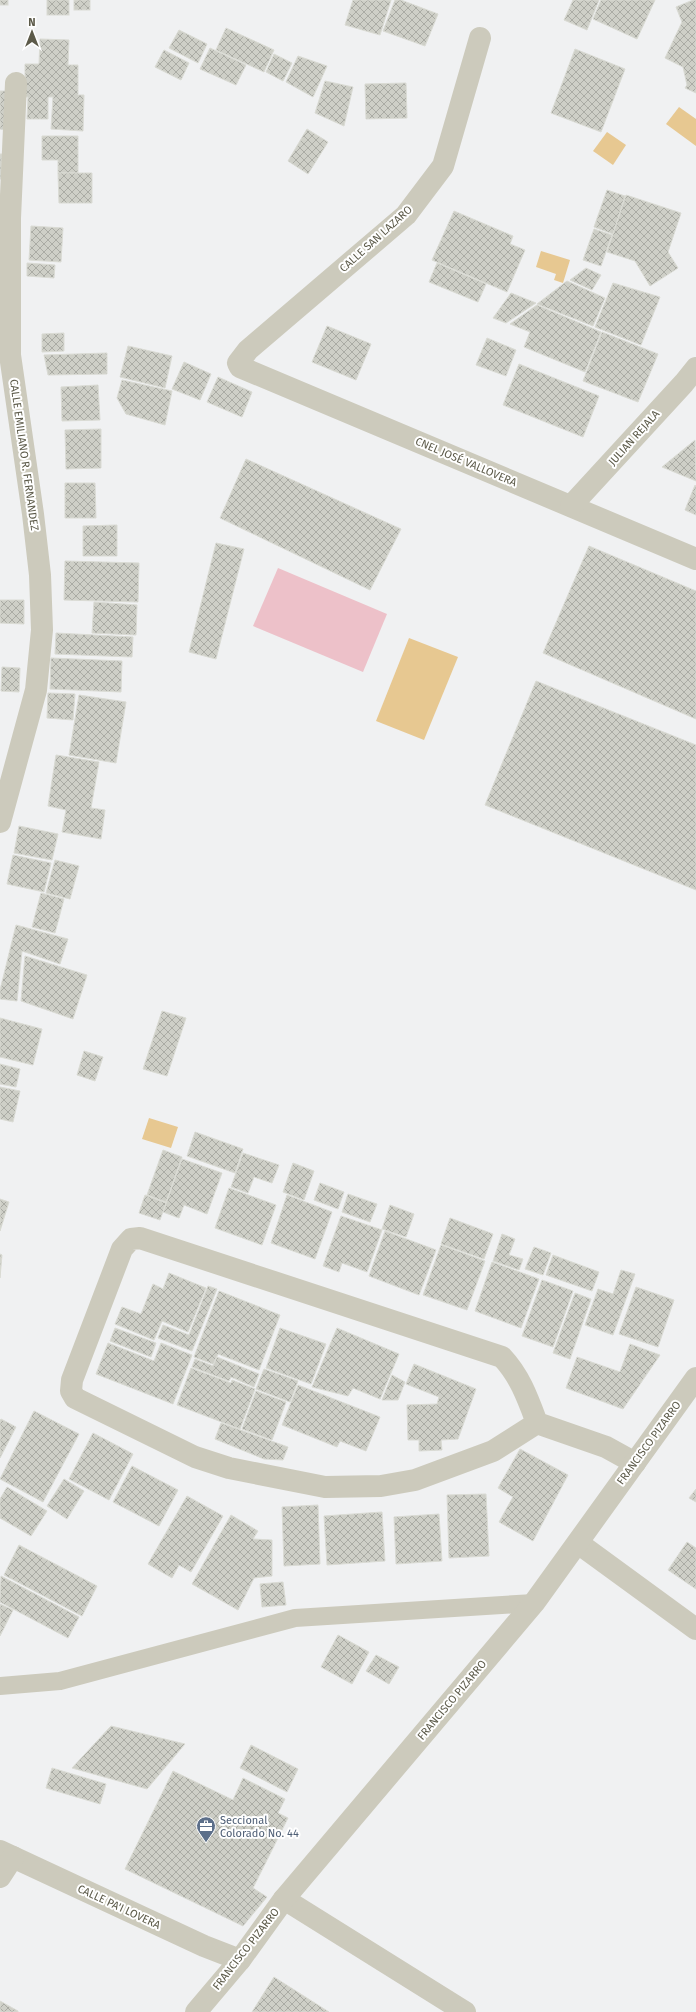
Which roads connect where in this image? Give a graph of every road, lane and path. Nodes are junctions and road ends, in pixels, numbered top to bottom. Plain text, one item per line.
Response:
1 (480, 38) dead end
2 (16, 83) dead end
3 (238, 363) joint
4 (696, 368) edge
5 (572, 506) junction
6 (696, 559) edge
7 (0, 822) edge
8 (696, 1378) edge
9 (537, 1422) junction
10 (635, 1463) junction
11 (578, 1543) junction
12 (534, 1602) junction
13 (696, 1629) edge
14 (0, 1686) edge
15 (6, 1854) edge
16 (0, 1877) edge
17 (284, 1899) junction
18 (240, 1960) junction
19 (196, 2012) edge
20 (465, 2012) edge

1 - 3 street, CALLE SAN LAZARO
2 - 7 street, CALLE EMILIANO R. FERNANDEZ
3 - 5 street, CNEL JOSÉ VALLOVERA
4 - 5 street, JULIAN REJALA
5 - 6 street, CNEL JOSÉ VALLOVERA
8 - 10 street, FRANCISCO PIZARRO
9 - 9 street
9 - 10 street
10 - 11 street, FRANCISCO PIZARRO
11 - 12 street, FRANCISCO PIZARRO
11 - 13 street
12 - 14 lane
12 - 17 street, FRANCISCO PIZARRO
15 - 16 street
15 - 18 street, CALLE PA'I LOVERA
17 - 18 street, FRANCISCO PIZARRO
17 - 20 street
18 - 19 street, FRANCISCO PIZARRO

